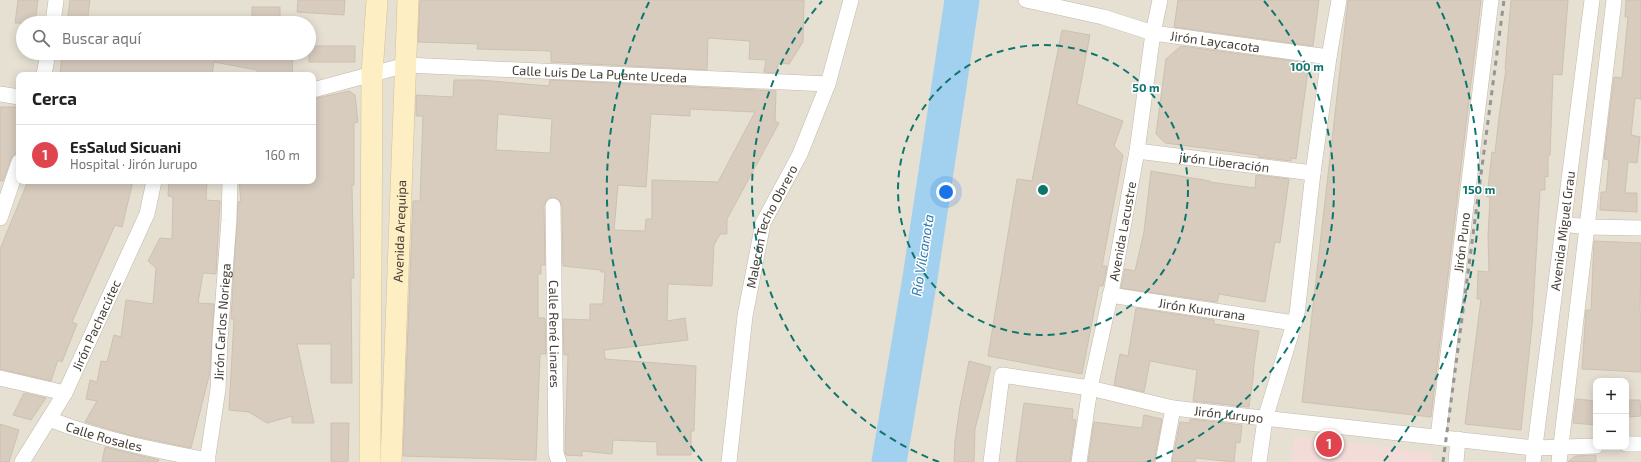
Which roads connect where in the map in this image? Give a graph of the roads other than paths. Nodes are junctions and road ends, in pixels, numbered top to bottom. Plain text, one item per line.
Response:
1 (56, 0) edge
2 (377, 0) edge
3 (408, 0) edge
4 (851, 0) edge
5 (1026, 0) edge
6 (1160, 0) edge
7 (1339, 0) edge
8 (1491, 0) edge
9 (1592, 0) edge
10 (1614, 0) edge
11 (53, 16) edge
12 (1153, 33) junction
13 (1329, 57) junction
14 (47, 60) edge
15 (406, 65) junction
16 (45, 72) edge
17 (372, 74) junction
18 (828, 84) junction
19 (316, 89) edge
20 (0, 94) edge
21 (16, 97) edge
22 (1137, 151) junction
23 (16, 171) edge
24 (1313, 174) junction
25 (153, 184) edge
26 (230, 184) edge
27 (553, 206) dead end
28 (0, 218) edge
29 (1563, 224) junction
30 (1588, 227) junction
31 (1641, 228) edge
32 (1110, 295) junction
33 (1294, 323) junction
34 (0, 378) edge
35 (1090, 388) junction
36 (65, 393) junction
37 (1173, 408) junction
38 (49, 419) junction
39 (1266, 419) junction
40 (1438, 437) junction
41 (1458, 439) junction
42 (1629, 444) edge
43 (1641, 444) edge
44 (1593, 446) edge
45 (1560, 447) junction
46 (1534, 455) edge
47 (207, 461) edge
48 (22, 462) edge
49 (370, 462) edge
50 (391, 462) edge
51 (559, 462) edge
52 (729, 462) edge
53 (991, 462) edge
54 (1079, 462) edge
55 (1163, 462) edge
56 (1259, 462) edge
57 (1456, 462) edge
58 (1559, 462) edge

1 - 11 street
2 - 17 street
3 - 15 street, Avenida Arequipa
4 - 18 street, Malecón Techo Obrero
5 - 12 street, Jirón Laycacota
6 - 12 street, Avenida Lacustre
7 - 13 street
8 - 40 street, Jirón Puno
9 - 29 street, Avenida Miguel Grau
10 - 30 street, Avenida Miguel Grau
12 - 13 street, Jirón Laycacota
12 - 22 street, Avenida Lacustre
13 - 24 street
14 - 16 street
15 - 17 street, Calle Luis De La Puente Uceda
15 - 18 street, Calle Luis De La Puente Uceda
15 - 50 street, Avenida Arequipa
17 - 19 street
17 - 49 street
18 - 52 street, Malecón Techo Obrero
20 - 21 street
22 - 24 street, jirón Liberación
22 - 32 street, Avenida Lacustre
23 - 28 street
24 - 33 street
25 - 36 street, Jirón Pachacútec
26 - 47 street, Jirón Carlos Noriega
27 - 51 street, Calle René Linares
29 - 30 street
29 - 46 street, Avenida Miguel Grau
30 - 31 street
30 - 45 street, Avenida Miguel Grau
32 - 33 street, Jirón Kunurana
32 - 35 street, Avenida Lacustre
33 - 39 street
34 - 36 street
35 - 37 street, Jirón Jurupo
35 - 53 street, Jirón Jurupo
35 - 54 street, Avenida Lacustre
36 - 38 street, Jirón Pachacútec
37 - 39 street, Jirón Jurupo
37 - 55 street
38 - 47 street, Calle Rosales
38 - 48 street, Jirón Pachacútec
39 - 40 street, Jirón Jurupo
39 - 56 street
40 - 41 street, Jirón Jurupo
41 - 46 street, Jirón Jurupo
41 - 57 street
42 - 43 street
44 - 45 street, Jirón Jurupo
45 - 46 street, Jirón Jurupo
45 - 58 street, Avenida Miguel Grau

